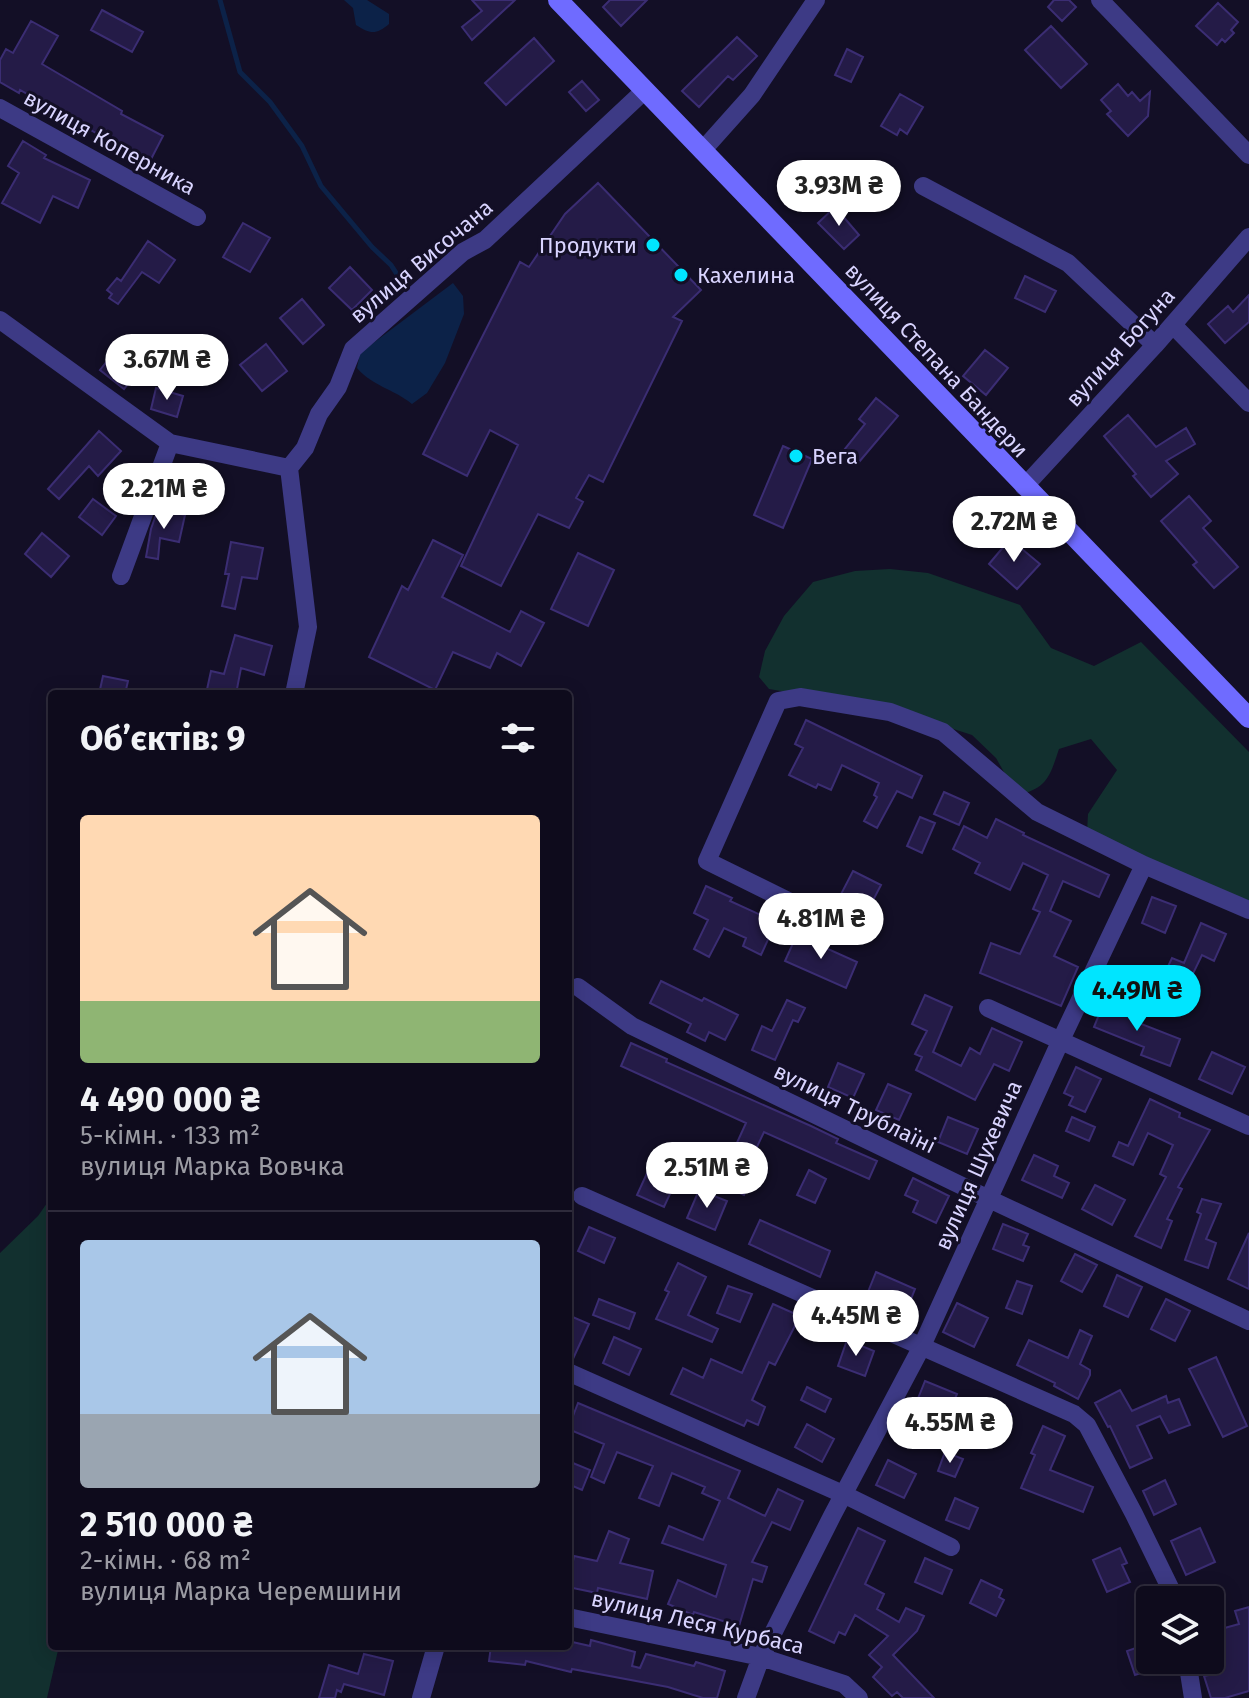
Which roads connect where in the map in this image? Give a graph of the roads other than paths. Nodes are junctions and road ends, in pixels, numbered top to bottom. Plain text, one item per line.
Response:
1 (558, 0) edge
2 (816, 0) edge
3 (1100, 0) edge
4 (644, 91) junction
5 (0, 108) edge
6 (702, 151) junction
7 (1249, 155) edge
8 (923, 186) dead end
9 (197, 217) dead end
10 (1249, 237) edge
11 (0, 320) edge
12 (1173, 325) junction
13 (1155, 345) junction
14 (1249, 403) edge
15 (170, 443) junction
16 (289, 468) junction
17 (1024, 487) junction
18 (121, 576) dead end
19 (295, 690) edge
20 (1249, 718) edge
21 (1144, 865) junction
22 (1249, 910) edge
23 (853, 933) dead end
24 (578, 987) dead end
25 (988, 1008) dead end
26 (1060, 1042) junction
27 (1249, 1126) edge
28 (582, 1196) dead end
29 (989, 1199) junction
30 (1249, 1321) edge
31 (921, 1348) junction
32 (572, 1374) edge
33 (845, 1495) junction
34 (951, 1547) dead end
35 (1169, 1586) edge
36 (572, 1618) edge
37 (435, 1650) edge
38 (761, 1657) junction
39 (1189, 1674) edge
40 (421, 1698) edge
41 (746, 1698) edge
42 (859, 1698) edge
43 (1193, 1698) edge

1 - 4 main road, вулиця Степана Бандери
2 - 6 street
3 - 7 street
4 - 6 main road, вулиця Степана Бандери
4 - 16 street, вулиця Височана
5 - 9 street, вулиця Коперника
6 - 17 main road, вулиця Степана Бандери
8 - 13 street
10 - 12 street, вулиця Богуна
11 - 15 street
12 - 13 street, вулиця Богуна
12 - 14 street
13 - 17 street, вулиця Богуна
15 - 16 street
15 - 18 street
16 - 19 street
17 - 20 main road, вулиця Степана Бандери
21 - 22 street
21 - 23 street
21 - 26 street, вулиця Шухевича
24 - 29 street, вулиця Трублаїні
25 - 26 street
26 - 27 street
26 - 29 street, вулиця Шухевича
28 - 31 street
29 - 30 street, вулиця Трублаїні
29 - 31 street, вулиця Шухевича
31 - 33 street, вулиця Шухевича
31 - 35 street
32 - 33 street
33 - 34 street
33 - 38 street, вулиця Шухевича
36 - 38 street, вулиця Леся Курбаса
37 - 40 street
38 - 41 street, вулиця Шухевича
38 - 42 street, вулиця Леся Курбаса
39 - 43 street

